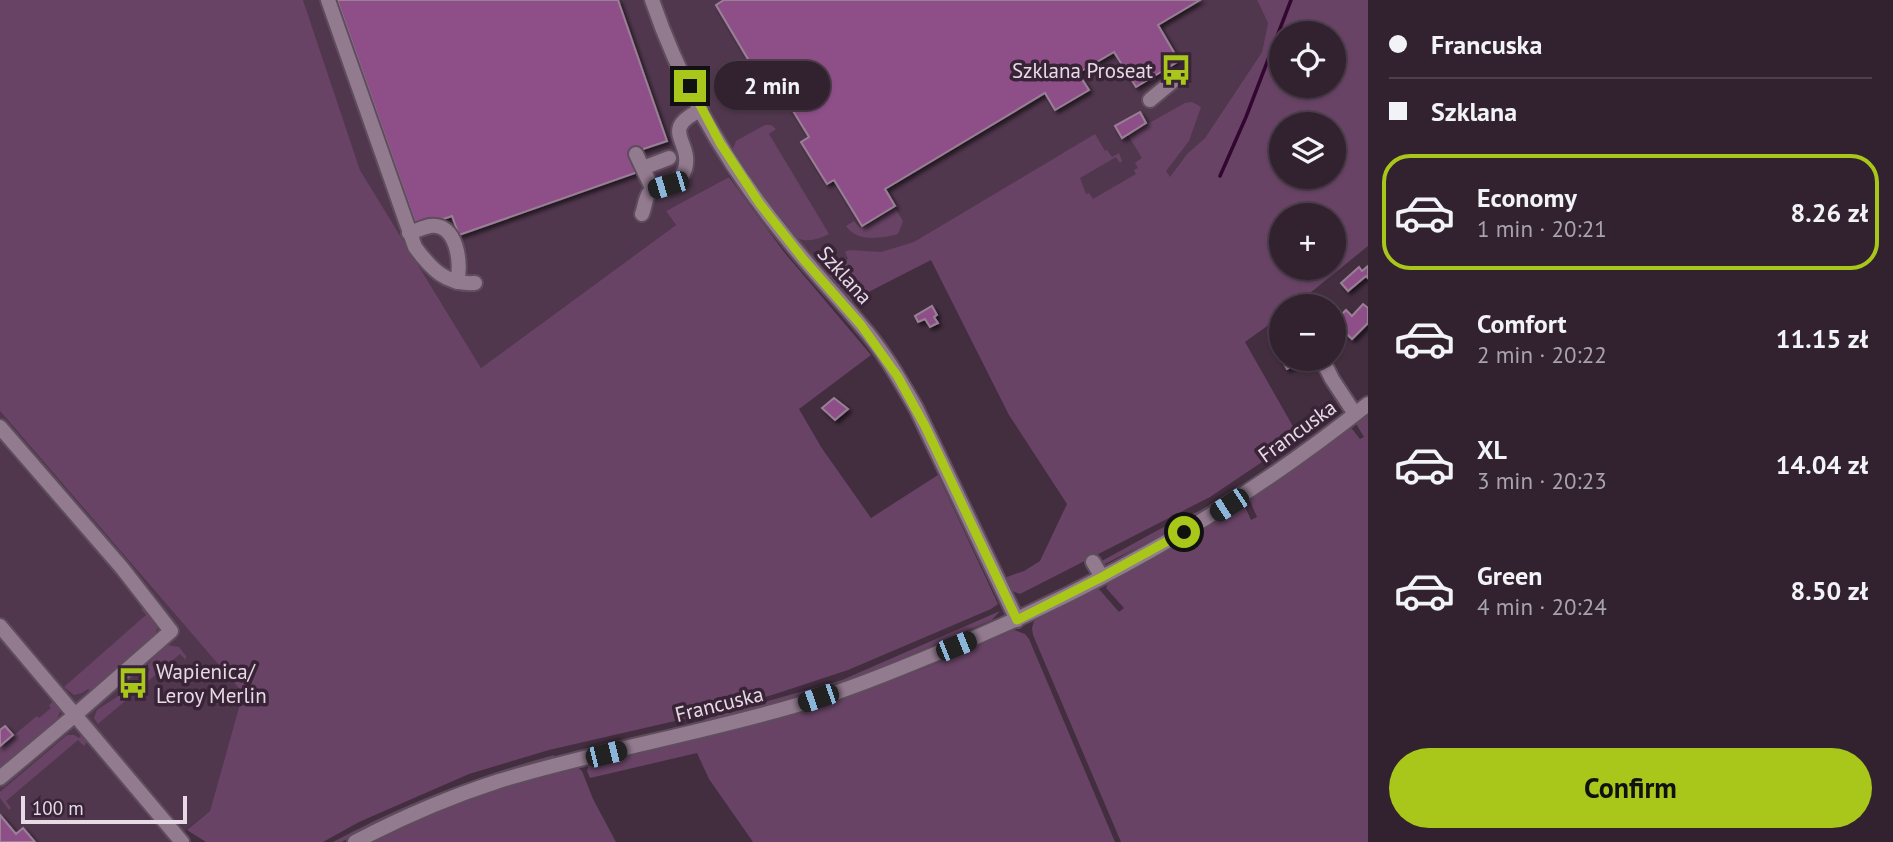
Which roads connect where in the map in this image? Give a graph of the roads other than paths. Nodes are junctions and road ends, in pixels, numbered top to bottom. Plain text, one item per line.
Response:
1 (328, 0) edge
2 (652, 0) edge
3 (1178, 76) dead end
4 (1150, 100) dead end
5 (701, 110) junction
6 (636, 154) dead end
7 (669, 158) dead end
8 (643, 168) junction
9 (653, 190) junction
10 (642, 214) dead end
11 (409, 233) junction
12 (457, 282) junction
13 (475, 283) dead end
14 (1328, 371) edge
15 (1368, 404) edge
16 (1355, 414) junction
17 (0, 427) edge
18 (1093, 562) dead end
19 (1102, 577) junction
20 (1017, 620) junction
21 (0, 626) edge
22 (75, 715) junction
23 (0, 778) edge
24 (182, 842) edge
25 (355, 842) edge

1 - 11 street
2 - 5 street, Szklana
3 - 4 street
5 - 9 street
5 - 20 street, Szklana
6 - 8 street
7 - 8 street
8 - 9 street
9 - 10 street
11 - 12 street
11 - 12 street
12 - 13 street
14 - 16 street
15 - 16 street, Francuska
16 - 19 street, Francuska
17 - 22 street
18 - 19 street
19 - 20 street, Francuska
20 - 25 street, Francuska
21 - 22 street
22 - 23 street
22 - 24 street

